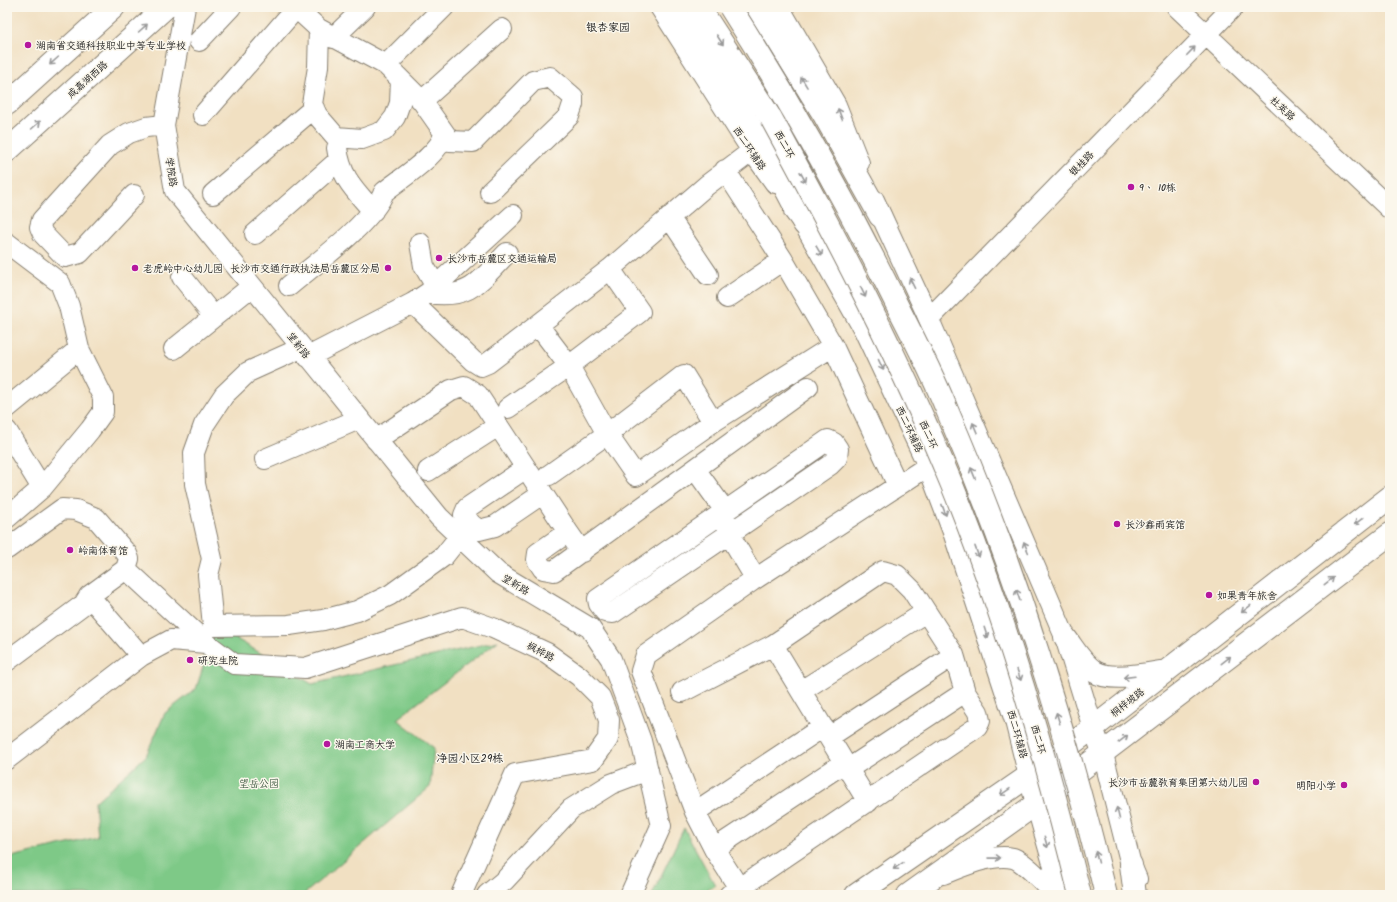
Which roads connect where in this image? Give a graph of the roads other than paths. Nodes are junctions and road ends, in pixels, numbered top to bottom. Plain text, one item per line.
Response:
1 (114, 7) edge
2 (166, 7) edge
3 (185, 7) edge
4 (231, 7) edge
5 (296, 7) edge
6 (365, 7) edge
7 (444, 7) edge
8 (660, 7) edge
9 (673, 7) edge
10 (699, 7) edge
11 (730, 7) edge
12 (757, 7) edge
13 (778, 7) edge
14 (1177, 7) edge
15 (1233, 7) edge
16 (1205, 19) edge
17 (502, 29) dead end
18 (326, 34) junction
19 (199, 41) dead end
20 (386, 65) junction
21 (401, 80) junction
22 (422, 101) junction
23 (7, 104) edge
24 (314, 108) junction
25 (203, 115) dead end
26 (164, 125) junction
27 (444, 133) junction
28 (336, 137) junction
29 (7, 151) edge
30 (759, 151) junction
31 (339, 160) junction
32 (725, 170) junction
33 (490, 192) dead end
34 (1390, 193) edge
35 (213, 194) dead end
36 (134, 195) dead end
37 (1390, 209) edge
38 (373, 210) junction
39 (513, 215) dead end
40 (880, 216) junction
41 (669, 217) junction
42 (804, 224) joint
43 (255, 234) dead end
44 (7, 243) edge
45 (420, 243) dead end
46 (506, 253) dead end
47 (783, 260) junction
48 (610, 269) junction
49 (708, 275) dead end
50 (182, 277) dead end
51 (289, 286) dead end
52 (252, 287) junction
53 (426, 294) junction
54 (727, 298) dead end
55 (267, 306) joint
56 (927, 315) junction
57 (214, 317) junction
58 (538, 325) junction
59 (833, 346) junction
60 (79, 349) junction
61 (174, 349) dead end
62 (305, 353) junction
63 (569, 366) junction
64 (808, 386) dead end
65 (7, 408) edge
66 (508, 408) dead end
67 (359, 419) junction
68 (713, 422) junction
69 (498, 426) junction
70 (7, 431) edge
71 (607, 434) junction
72 (376, 440) junction
73 (264, 459) dead end
74 (928, 466) junction
75 (526, 468) junction
76 (695, 469) junction
77 (428, 471) dead end
78 (549, 475) dead end
79 (898, 486) junction
80 (42, 488) junction
81 (542, 494) junction
82 (1390, 497) edge
83 (723, 510) junction
84 (7, 518) edge
85 (568, 532) junction
86 (729, 534) junction
87 (1390, 534) edge
88 (459, 537) junction
89 (7, 549) edge
90 (582, 552) junction
91 (126, 569) junction
92 (755, 578) junction
93 (89, 596) junction
94 (926, 612) junction
95 (1065, 637) junction
96 (206, 644) junction
97 (773, 645) junction
98 (141, 656) junction
99 (954, 656) junction
100 (7, 661) edge
101 (1167, 671) junction
102 (801, 691) junction
103 (682, 692) dead end
104 (966, 692) junction
105 (1093, 728) junction
106 (826, 732) junction
107 (1103, 754) junction
108 (7, 759) edge
109 (846, 766) junction
110 (648, 770) junction
111 (1030, 776) junction
112 (868, 802) junction
113 (1036, 804) junction
114 (696, 812) junction
115 (714, 849) junction
116 (1131, 865) junction
117 (932, 878) junction
118 (734, 892) edge
119 (461, 895) edge
120 (487, 895) edge
121 (630, 895) edge
122 (856, 895) edge
123 (908, 895) edge
124 (1055, 895) edge
125 (1062, 895) edge
126 (1080, 895) edge
127 (1106, 895) edge
128 (1135, 895) edge
129 (1142, 895) edge

1 -> 23 main road
29 -> 2 main road, 咸嘉湖西路
3 - 26 street, 学院路
4 - 19 street
5 - 18 street
5 - 25 street
6 - 18 street
7 - 20 street
8 - 30 street, 西二环辅路
9 - 30 main road
10 -> 126 main road, 西二环, bridge
127 -> 11 main road, bridge
40 -> 12 main road
40 -> 13 street
14 - 16 street, 杜英路
15 - 16 street, 银桂路
16 - 34 street, 杜英路
16 - 37 street, 杜英路
16 - 56 street, 银桂路
17 - 22 street
18 - 20 street
18 - 24 street
20 - 21 street
21 - 22 street
21 - 28 street
22 - 27 street
24 - 28 street
24 - 35 street
26 - 36 street
26 - 52 street, 学院路
27 - 33 street
27 - 38 street
28 - 31 street
30 - 32 street
30 - 42 main road
31 - 38 street
31 - 43 street
32 - 41 street
32 - 47 street
38 - 51 street
39 - 53 street
56 -> 40 street
41 - 48 street
41 - 49 street
42 -> 74 street, 西二环辅路
44 - 60 street
45 - 53 street
46 - 53 street
47 - 54 street
47 - 59 street
48 - 58 street
48 - 63 street
50 - 57 street
52 - 55 street, 学院路
52 - 57 street
53 - 58 street
53 - 62 street
55 - 62 street, 望新路
95 -> 56 street
57 - 61 street
58 - 63 street
59 - 68 street
59 - 79 street
60 - 65 street
60 - 80 street
62 - 67 street, 望新路
62 - 88 street
63 - 66 street
63 - 71 street
64 - 76 street
67 - 72 street, 望新路
67 - 73 street
68 - 71 street
68 - 71 street
69 - 72 street
69 - 75 street
69 - 77 street
70 - 80 street
71 - 78 street
72 - 88 street, 望新路
74 - 79 street
74 -> 111 street, 西二环辅路
75 - 81 street
75 - 81 street
76 - 83 street
76 - 90 street
79 - 92 street
80 - 84 street
81 - 85 street
82 -> 101 main road, 桐梓坡路
83 - 86 street
83 - 86 street
83 - 86 street
85 - 90 street
85 - 90 street
86 - 92 street
107 -> 87 main road
88 - 110 street, 望新路
89 - 91 street
91 - 93 street
91 - 96 street
92 - 114 street
93 - 98 street
93 - 100 street
94 - 97 street
94 - 99 street
94 - 102 street
101 -> 95 main road
95 - 105 street
96 - 98 street
96 - 119 street, 枫桦路
97 - 102 street
97 - 103 street
98 - 108 street
99 - 104 street
99 - 106 street
101 - 105 main road, 桐梓坡路
102 - 106 street
104 - 109 street
104 - 112 street
105 - 107 street
105 - 111 main road, 桐梓坡路
106 - 109 street
106 - 114 street
107 - 113 main road
116 -> 107 street
109 - 112 street
109 - 115 street
110 - 120 street
110 - 121 street, 望新路
111 - 113 street, 西二环辅路
111 -> 122 main road, 桐梓坡路
112 - 118 street
113 - 117 main road
113 -> 125 street, 西二环辅路
114 - 115 street
115 - 118 street
116 - 128 main road
116 - 129 street
117 - 123 main road
117 -> 124 street

